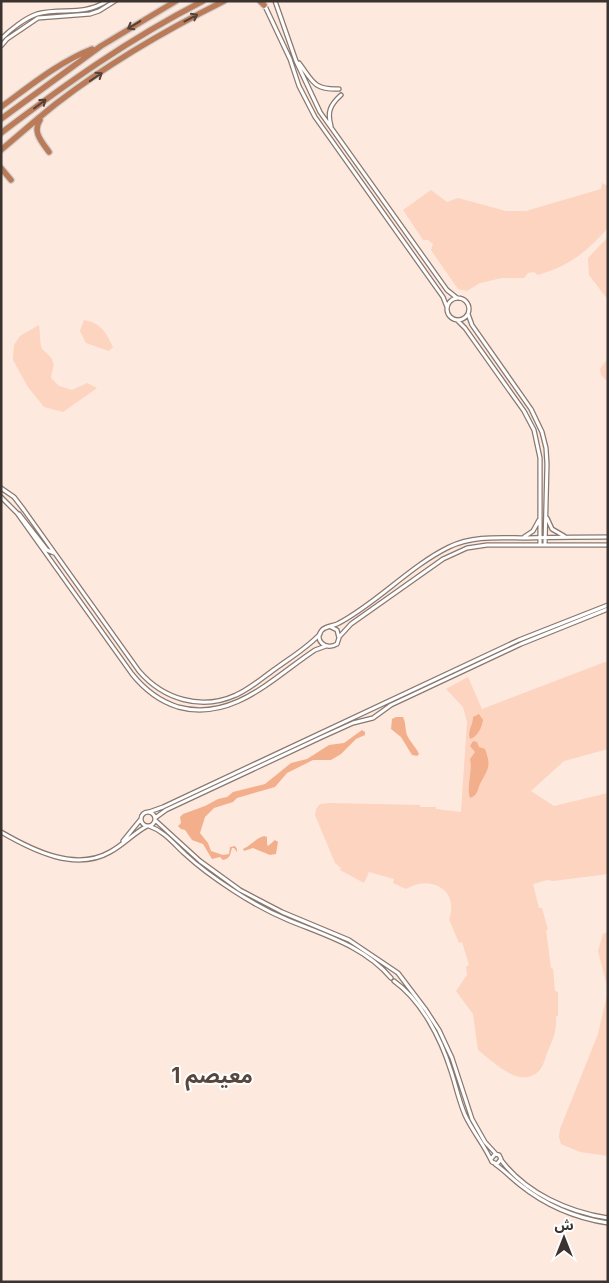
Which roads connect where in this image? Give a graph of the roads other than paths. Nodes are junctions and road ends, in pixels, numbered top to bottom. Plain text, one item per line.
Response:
1 (107, 1) edge
2 (115, 1) edge
3 (176, 1) edge
4 (203, 1) edge
5 (224, 1) edge
6 (228, 1) edge
7 (275, 1) edge
8 (262, 2) edge
9 (1, 39) edge
10 (1, 46) edge
11 (101, 46) junction
12 (296, 61) junction
13 (339, 89) dead end
14 (341, 95) dead end
15 (58, 102) junction
16 (1, 107) edge
17 (1, 119) edge
18 (332, 129) junction
19 (1, 134) edge
20 (1, 150) edge
21 (49, 152) dead end
22 (1, 168) edge
23 (11, 180) dead end
24 (457, 298) junction
25 (447, 307) junction
26 (468, 314) junction
27 (457, 320) junction
28 (1, 488) edge
29 (1, 497) edge
30 (17, 513) junction
31 (546, 514) junction
32 (540, 517) junction
33 (567, 537) junction
34 (608, 537) edge
35 (522, 538) junction
36 (540, 538) junction
37 (546, 538) junction
38 (540, 545) junction
39 (545, 545) junction
40 (608, 545) edge
41 (55, 553) junction
42 (608, 605) edge
43 (608, 609) edge
44 (331, 627) junction
45 (320, 634) junction
46 (339, 636) junction
47 (326, 646) junction
48 (162, 700) junction
49 (165, 707) dead end
50 (149, 812) junction
51 (160, 814) junction
52 (141, 818) junction
53 (155, 819) junction
54 (148, 826) junction
55 (161, 826) junction
56 (1, 832) edge
57 (119, 846) junction
58 (396, 972) junction
59 (400, 977) junction
60 (392, 979) junction
61 (496, 1154) junction
62 (491, 1159) junction
63 (501, 1159) junction
64 (495, 1164) junction
65 (608, 1218) edge
66 (608, 1223) edge

1 - 9 street
2 - 10 street
3 -> 11 highway
19 -> 4 highway
5 - 6 highway
15 -> 5 highway
7 - 12 street
8 - 25 street
11 - 16 highway
11 - 17 highway
12 - 13 street
12 - 18 street
14 - 18 street
15 - 20 highway
15 - 21 highway
18 - 24 street
22 - 23 highway
24 - 25 street
24 - 26 street
25 - 27 street
26 - 27 street
26 - 31 street
27 - 32 street
28 - 41 street
29 - 30 street
30 - 41 street
30 - 48 street
31 - 33 street
31 - 37 street
32 - 35 street
32 - 36 street
33 - 34 street
33 - 37 street
35 - 36 street
35 - 44 street
36 - 37 street
36 - 38 street
37 - 39 street
38 - 39 street
38 - 46 street
39 - 40 street
41 - 45 street
42 - 50 street
43 - 51 street
44 - 45 street
44 - 46 street
45 - 47 street
46 - 47 street
47 - 48 street
48 - 49 street
50 - 52 street
50 - 53 street
51 - 53 street
51 - 55 street
52 - 54 street
52 - 57 street
53 - 54 street
53 - 55 street
54 - 57 street
54 - 60 street
55 - 58 street
56 - 57 street
58 - 59 street
58 - 60 street
59 - 60 street
59 - 61 street
60 - 62 street
61 - 62 street
61 - 63 street
62 - 64 street
63 - 64 street
63 - 65 street
64 - 66 street

